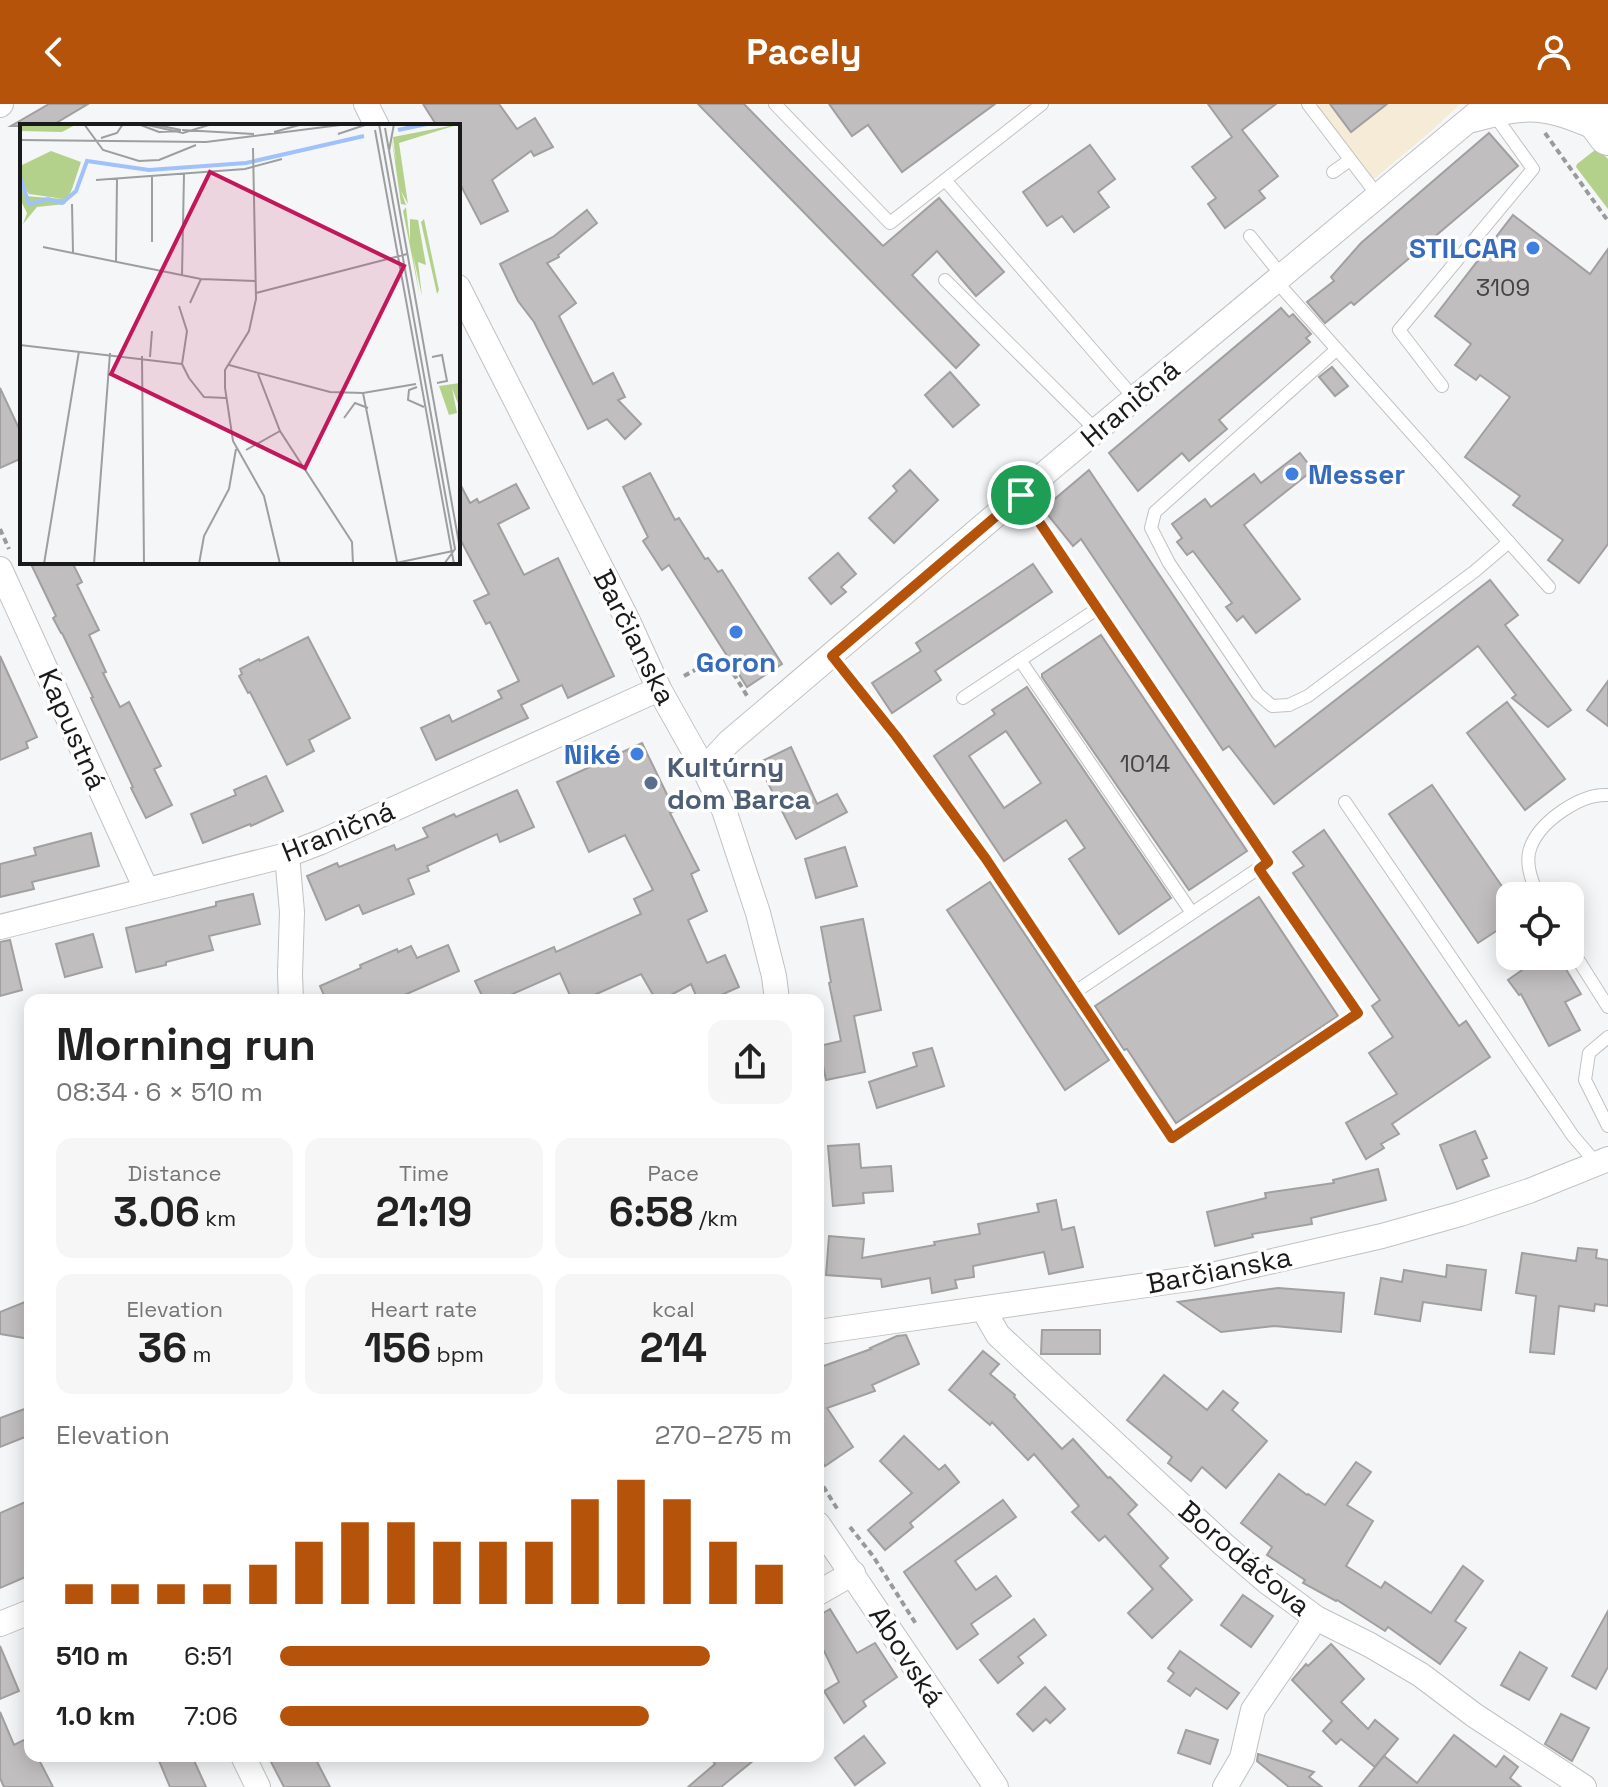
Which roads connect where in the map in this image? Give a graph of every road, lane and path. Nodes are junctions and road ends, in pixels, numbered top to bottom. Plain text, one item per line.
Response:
1 (366, 104) edge
2 (775, 104) edge
3 (1042, 104) edge
4 (1308, 104) edge
5 (1529, 107) junction
6 (1481, 111) edge
7 (376, 124) edge
8 (1599, 124) edge
9 (1350, 160) junction
10 (1333, 172) dead end
11 (945, 180) junction
12 (1378, 196) junction
13 (1608, 221) edge
14 (1250, 236) dead end
15 (1279, 278) junction
16 (945, 280) dead end
17 (460, 291) edge
18 (1336, 350) junction
19 (1442, 386) dead end
20 (1135, 399) junction
21 (1097, 431) junction
22 (1021, 495) junction
23 (0, 529) edge
24 (1509, 542) junction
25 (6, 563) edge
26 (1549, 587) dead end
27 (1097, 609) junction
28 (832, 656) junction
29 (1020, 660) junction
30 (684, 676) dead end
31 (743, 688) dead end
32 (659, 689) junction
33 (963, 698) dead end
34 (704, 769) junction
35 (1608, 795) edge
36 (1345, 802) dead end
37 (287, 855) junction
38 (1259, 869) junction
39 (1533, 882) edge
40 (146, 889) junction
41 (1192, 913) junction
42 (0, 927) edge
43 (1584, 969) edge
44 (1075, 992) junction
45 (291, 994) edge
46 (776, 994) edge
47 (1608, 1007) edge
48 (1608, 1037) edge
49 (1608, 1126) edge
50 (1602, 1162) edge
51 (983, 1309) junction
52 (824, 1331) edge
53 (824, 1487) edge
54 (838, 1509) dead end
55 (847, 1523) dead end
56 (824, 1532) edge
57 (853, 1573) junction
58 (824, 1590) edge
59 (24, 1614) edge
60 (1316, 1618) junction
61 (0, 1624) edge
62 (916, 1624) dead end
63 (246, 1762) edge
64 (258, 1787) edge
65 (996, 1787) edge
66 (1225, 1787) edge
67 (1584, 1787) edge

1 - 7 street
2 - 11 lane
3 - 11 lane
4 - 9 lane
5 - 6 street
5 - 8 street
5 - 13 path
6 - 12 street, Hraničná
6 - 19 lane
9 - 10 lane
9 - 12 lane
11 - 20 lane
12 - 15 street, Hraničná
14 - 15 lane
15 - 18 lane
15 - 20 street, Hraničná
16 - 21 lane
17 - 32 street, Barčianska
18 - 24 lane
18 - 24 lane
20 - 21 street, Hraničná
21 - 22 street, Hraničná
22 - 27 lane
22 - 28 street, Hraničná
23 - 25 path
24 - 26 lane
25 - 40 street, Kapustná
27 - 29 lane
27 - 38 lane
28 - 34 street, Hraničná
28 - 44 lane
29 - 33 lane
29 - 41 lane
30 - 31 path
32 - 34 street, Barčianska
32 - 37 street, Hraničná
34 - 46 street, Barčianska
35 - 39 lane
36 - 50 lane
37 - 40 street, Hraničná
37 - 45 street
38 - 41 lane
38 - 44 lane
40 - 42 street, Hraničná
41 - 44 lane
43 - 47 lane
48 - 49 lane
50 - 51 street, Barčianska
51 - 52 street, Barčianska
51 - 60 street, Borodáčova
53 - 54 path
55 - 62 path
56 - 57 street, Abovská
57 - 58 street
57 - 65 street, Abovská
59 - 61 street
60 - 66 street
60 - 67 street, Borodáčova
63 - 64 street

